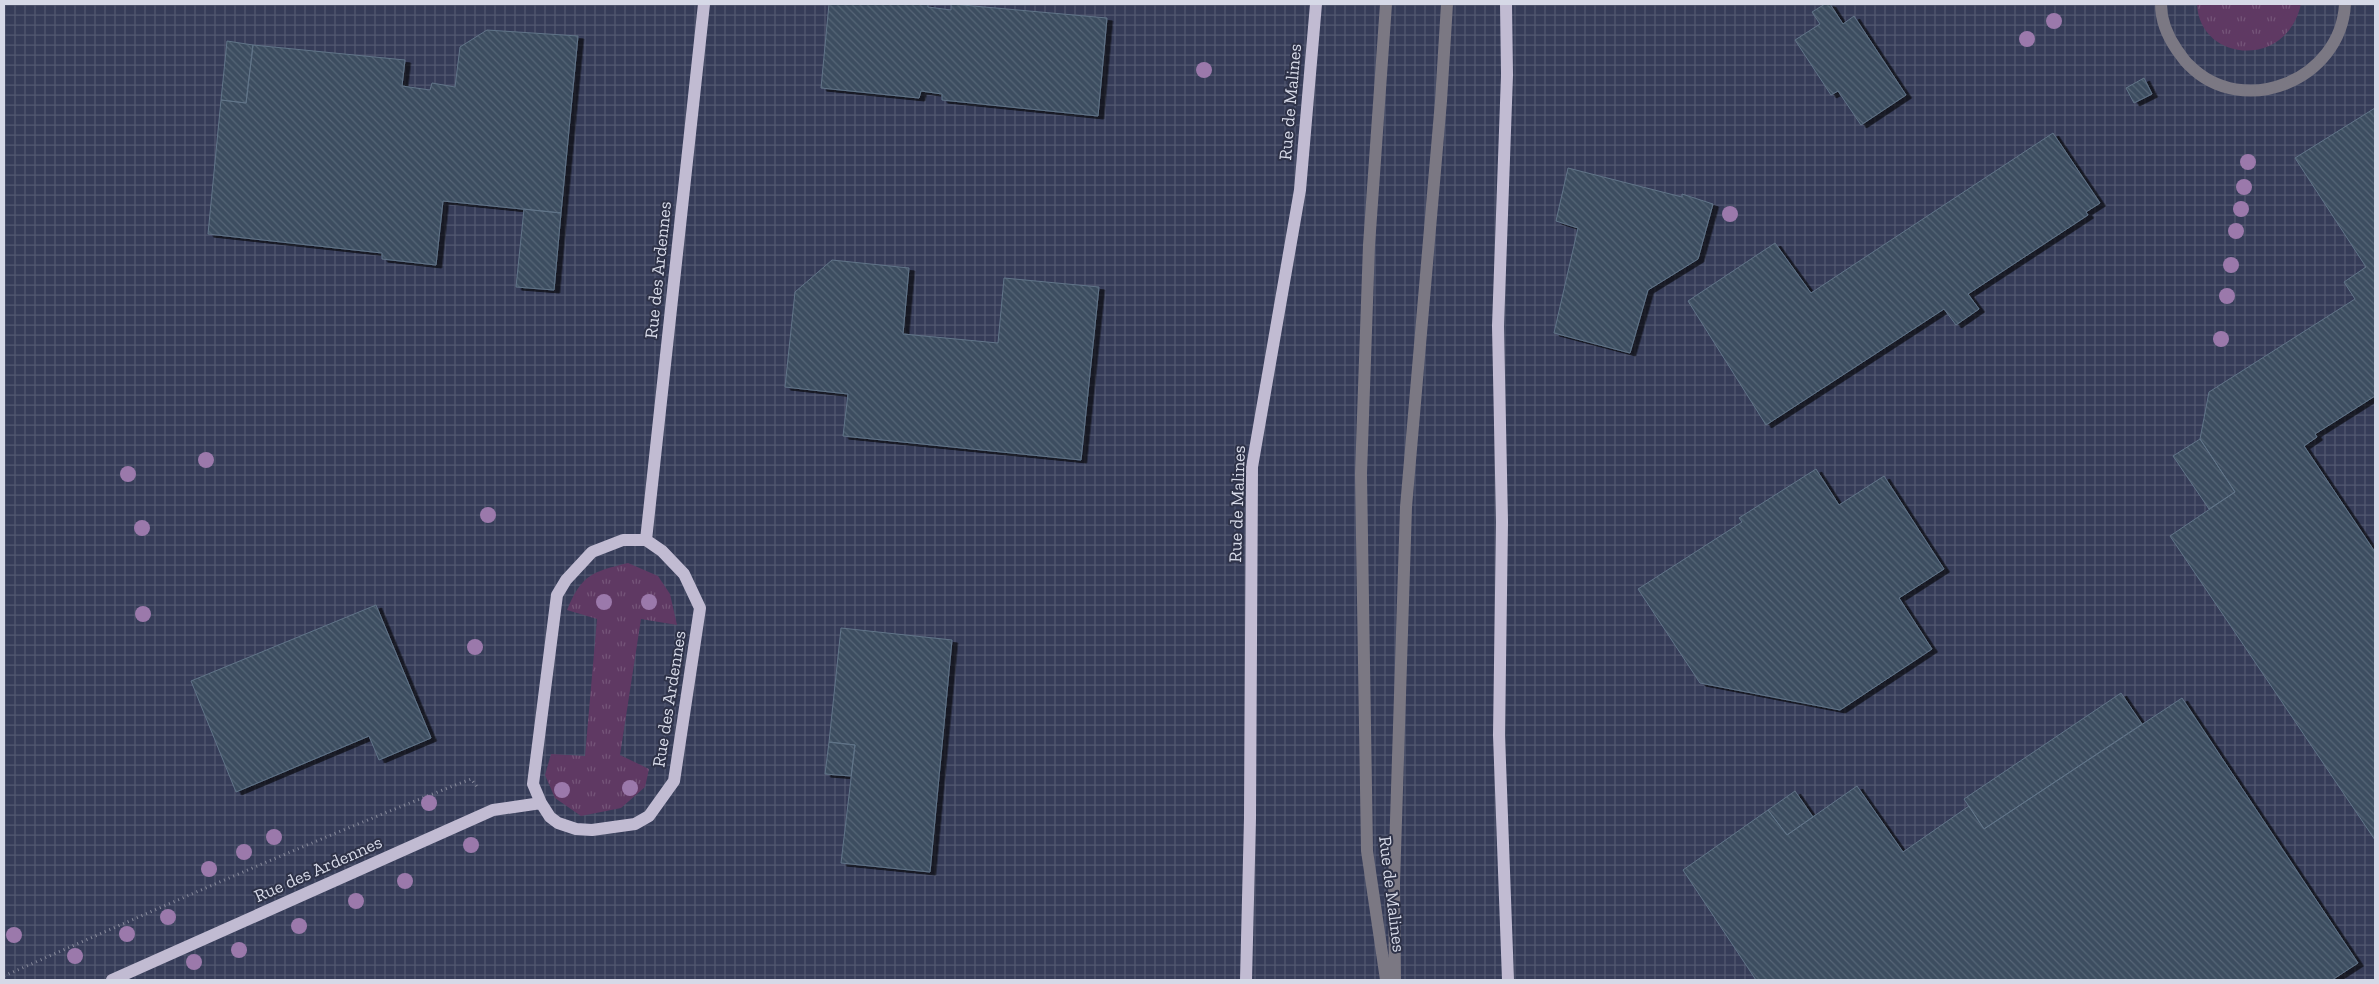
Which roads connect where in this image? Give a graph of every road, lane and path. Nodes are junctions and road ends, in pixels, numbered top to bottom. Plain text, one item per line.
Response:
1 (704, 4) edge
2 (1316, 4) edge
3 (1386, 4) edge
4 (1447, 4) edge
5 (1506, 4) edge
6 (2161, 4) edge
7 (2345, 4) edge
8 (646, 540) junction
9 (541, 803) junction
10 (494, 810) junction
11 (4, 976) edge
12 (112, 980) edge
13 (1246, 980) edge
14 (1386, 980) edge
15 (1395, 980) edge
16 (1508, 980) edge

1 - 8 main road, Rue des Ardennes
2 - 13 main road, Rue de Malines
3 - 14 street, Rue de Malines
4 - 15 street, Rue de Malines
5 - 16 main road
6 - 7 street
8 - 9 main road, Rue des Ardennes
8 - 9 main road, Rue des Ardennes
9 - 10 main road, Rue des Ardennes
10 - 11 path
10 - 12 main road, Rue des Ardennes

